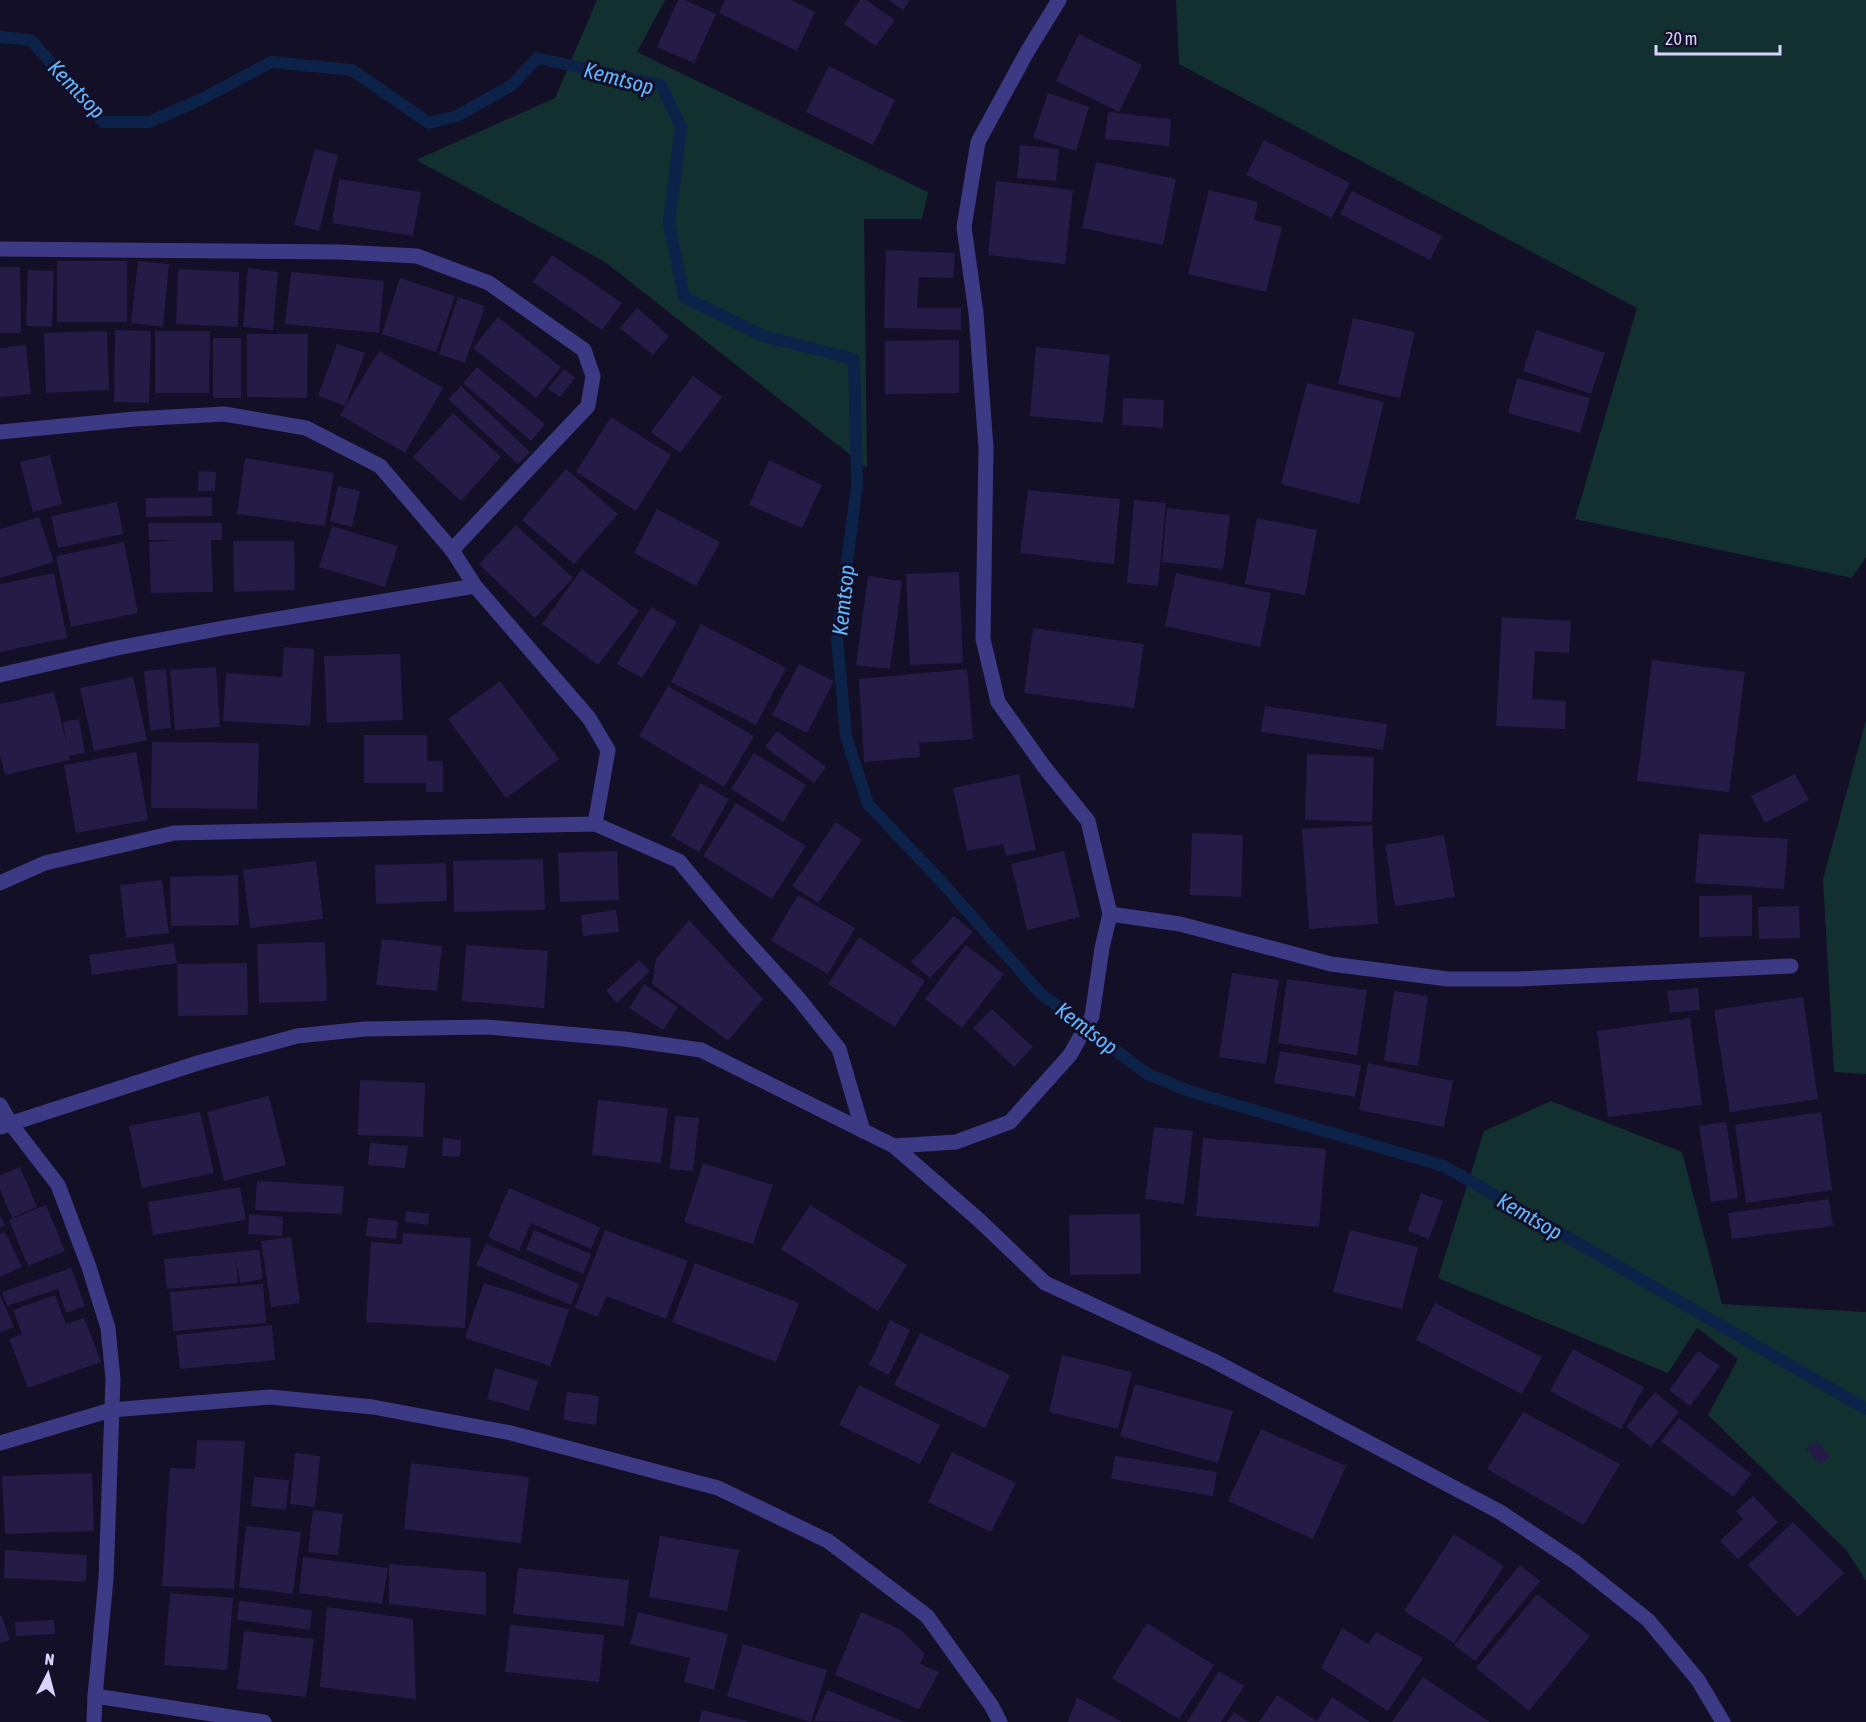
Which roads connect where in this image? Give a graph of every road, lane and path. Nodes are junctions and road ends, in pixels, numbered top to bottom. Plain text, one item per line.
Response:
1 (1059, 0) edge
2 (0, 249) edge
3 (0, 432) edge
4 (452, 549) junction
5 (475, 586) junction
6 (0, 675) edge
7 (595, 824) junction
8 (0, 883) edge
9 (1110, 914) junction
10 (1791, 966) dead end
11 (0, 1105) edge
12 (6, 1125) edge
13 (863, 1131) junction
14 (894, 1146) junction
15 (111, 1410) junction
16 (0, 1443) edge
17 (95, 1696) junction
18 (94, 1722) edge
19 (264, 1722) edge
20 (1000, 1722) edge
21 (1723, 1722) edge

1 - 9 street
2 - 4 street
3 - 4 street
4 - 5 street
5 - 6 street
5 - 7 street
7 - 8 street
7 - 13 street
9 - 10 street
9 - 14 street
11 - 12 street
12 - 13 street
12 - 15 street
13 - 14 street
14 - 21 street
15 - 16 street
15 - 17 street
15 - 20 street
17 - 18 street
17 - 19 street

